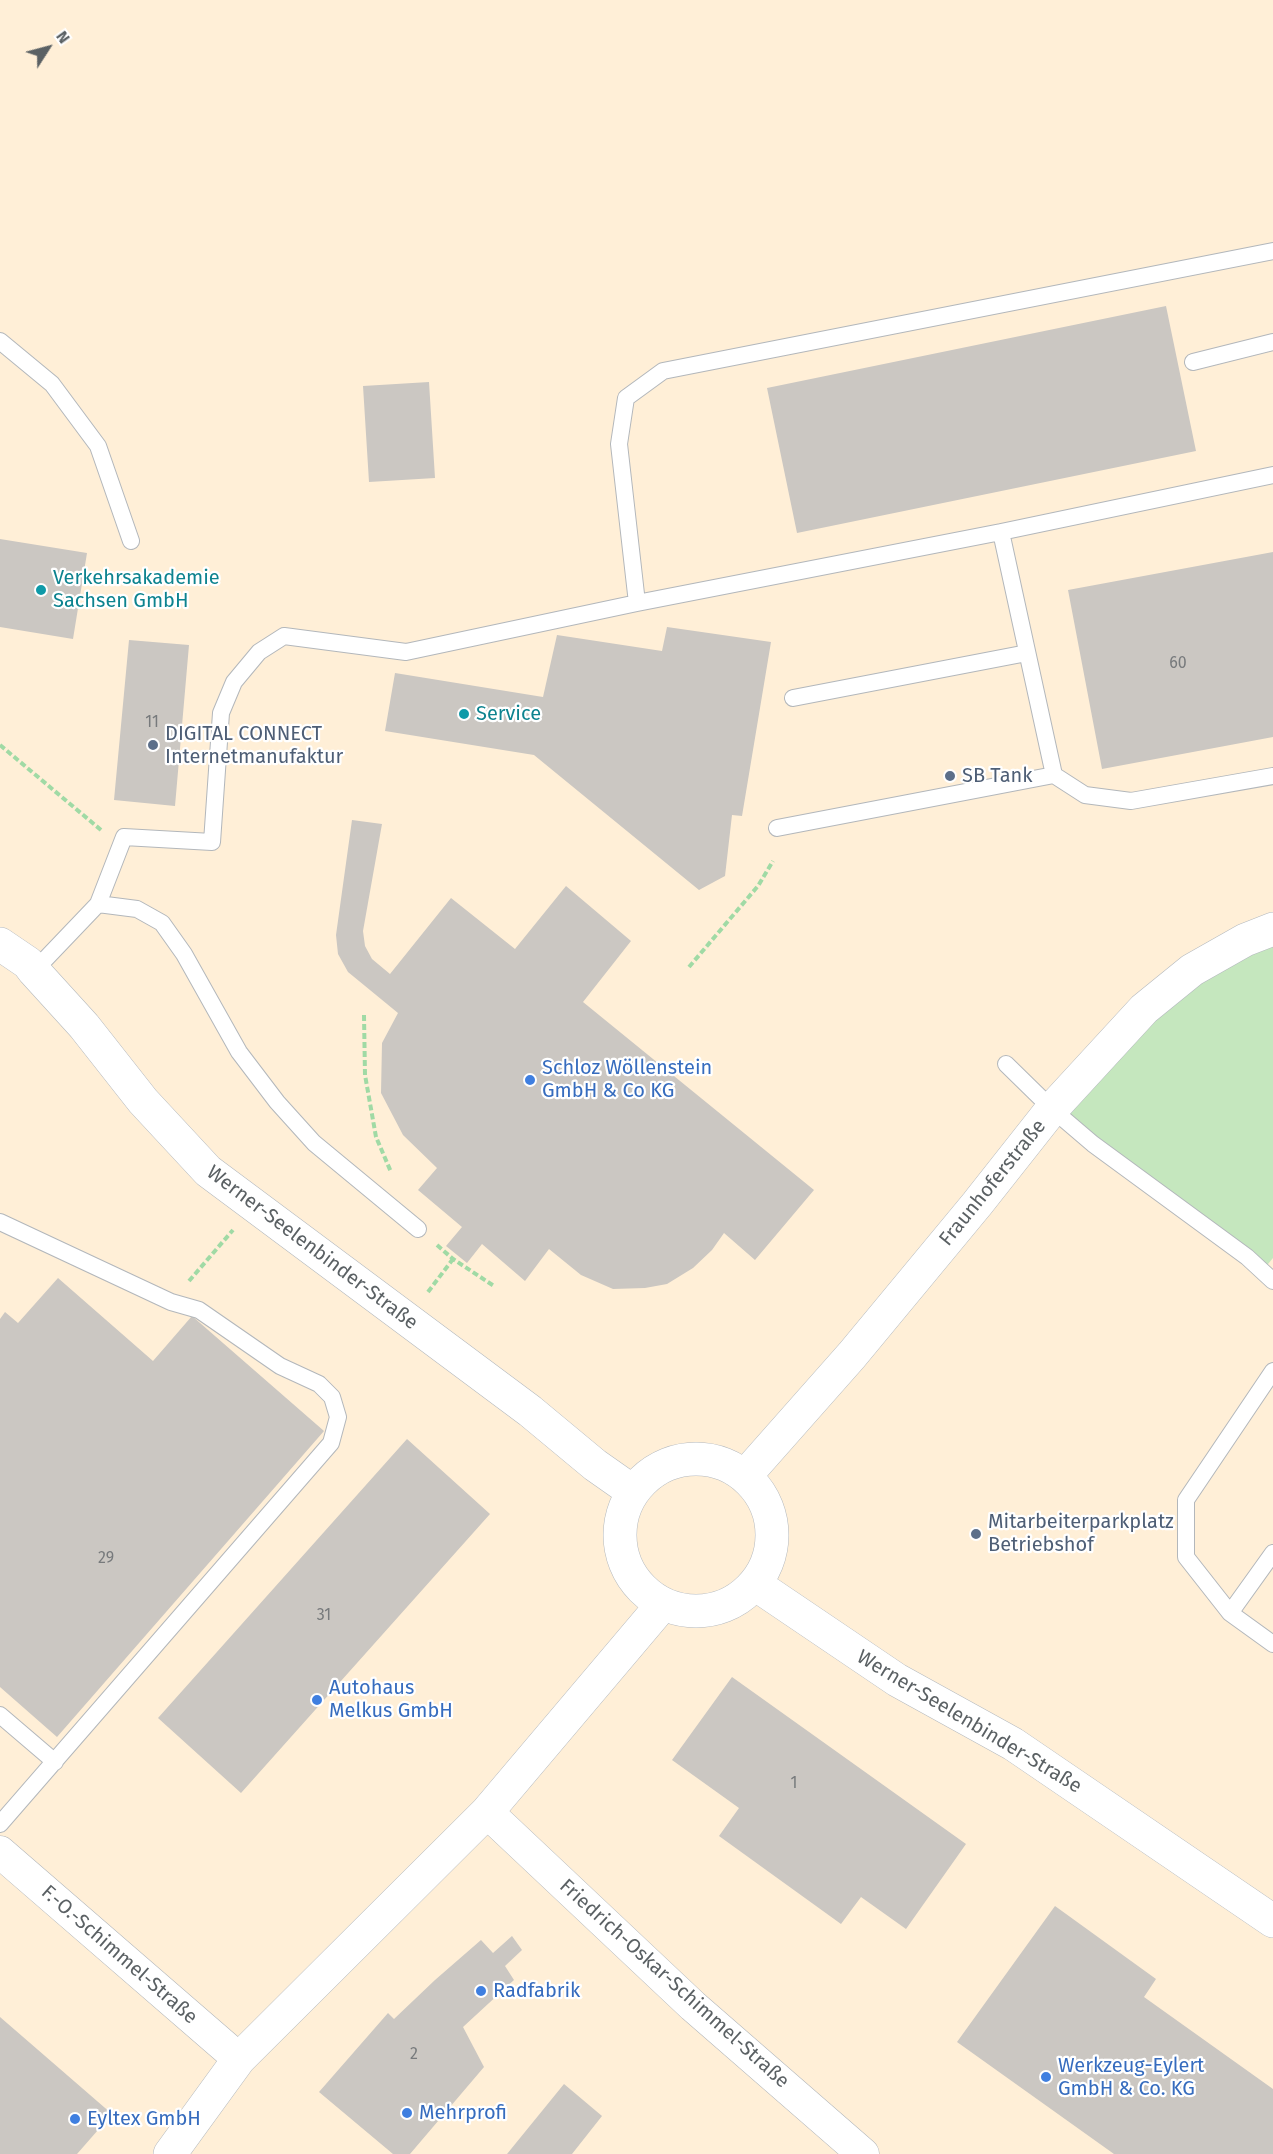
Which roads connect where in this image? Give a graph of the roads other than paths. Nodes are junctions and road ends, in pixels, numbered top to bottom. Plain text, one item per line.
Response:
1 (1273, 251) edge
2 (0, 341) edge
3 (1273, 342) edge
4 (1193, 362) dead end
5 (1273, 474) edge
6 (1001, 532) junction
7 (131, 541) dead end
8 (638, 603) junction
9 (1027, 653) junction
10 (793, 698) dead end
11 (1054, 775) junction
12 (1273, 776) edge
13 (777, 828) dead end
14 (98, 904) junction
15 (1273, 929) edge
16 (0, 944) edge
17 (34, 970) junction
18 (1006, 1064) dead end
19 (1052, 1109) junction
20 (0, 1222) edge
21 (418, 1228) road end
22 (1273, 1281) edge
23 (1273, 1371) edge
24 (745, 1476) junction
25 (632, 1491) junction
26 (1273, 1553) edge
27 (755, 1584) junction
28 (662, 1605) junction
29 (1230, 1613) junction
30 (1273, 1644) edge
31 (0, 1715) edge
32 (55, 1762) junction
33 (487, 1812) junction
34 (0, 1824) edge
35 (0, 1852) edge
36 (1273, 1921) edge
37 (239, 2060) junction
38 (170, 2154) edge
39 (863, 2154) edge

1 - 8 lane
2 - 7 lane
3 - 4 lane
5 - 6 lane
6 - 8 lane
6 - 9 lane
8 - 14 lane
9 - 10 lane
9 - 11 lane
11 - 12 lane
11 - 13 lane
14 - 17 lane
14 - 21 lane
15 - 19 main road, Fraunhoferstraße
16 - 17 main road, Werner-Seelenbinder-Straße
17 - 25 main road, Werner-Seelenbinder-Straße
18 - 19 lane
19 - 22 lane
19 - 24 main road, Fraunhoferstraße
20 - 32 lane
23 - 29 lane
24 - 25 main road
24 - 27 main road
25 - 28 main road
26 - 29 lane
27 - 28 main road
27 - 36 main road, Werner-Seelenbinder-Straße
28 - 33 main road
29 - 30 lane
31 - 32 lane
32 - 34 lane
33 - 37 main road
33 - 39 street, Friedrich-Oskar-Schimmel-Straße
35 - 37 street, F.-O.-Schimmel-Straße
37 - 38 main road

